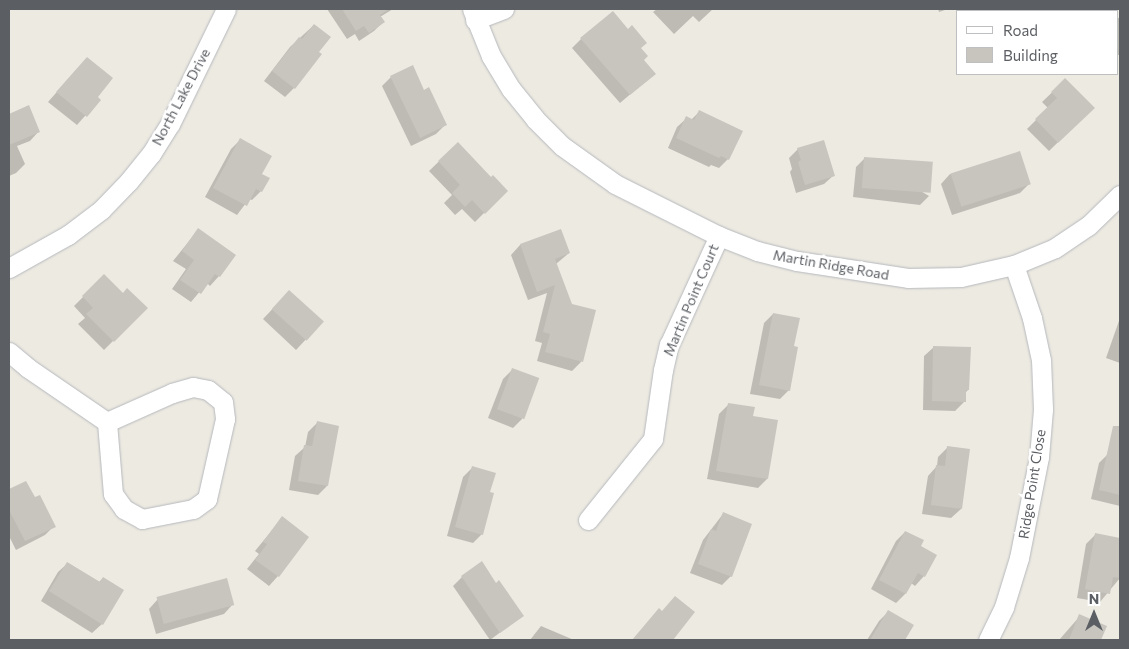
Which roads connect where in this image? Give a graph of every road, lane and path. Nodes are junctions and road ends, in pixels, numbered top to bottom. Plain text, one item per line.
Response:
1 (226, 9) edge
2 (504, 9) edge
3 (474, 14) edge
4 (1120, 195) edge
5 (719, 236) junction
6 (1014, 265) junction
7 (9, 268) edge
8 (9, 352) edge
9 (107, 422) junction
10 (588, 520) dead end
11 (988, 640) edge

1 - 7 street, North Lake Drive
2 - 3 street
3 - 5 street, Martin Ridge Road
4 - 6 street, Martin Ridge Road
5 - 6 street, Martin Ridge Road
5 - 10 street, Martin Point Court
6 - 11 street, Ridge Point Close
8 - 9 street
9 - 9 street

